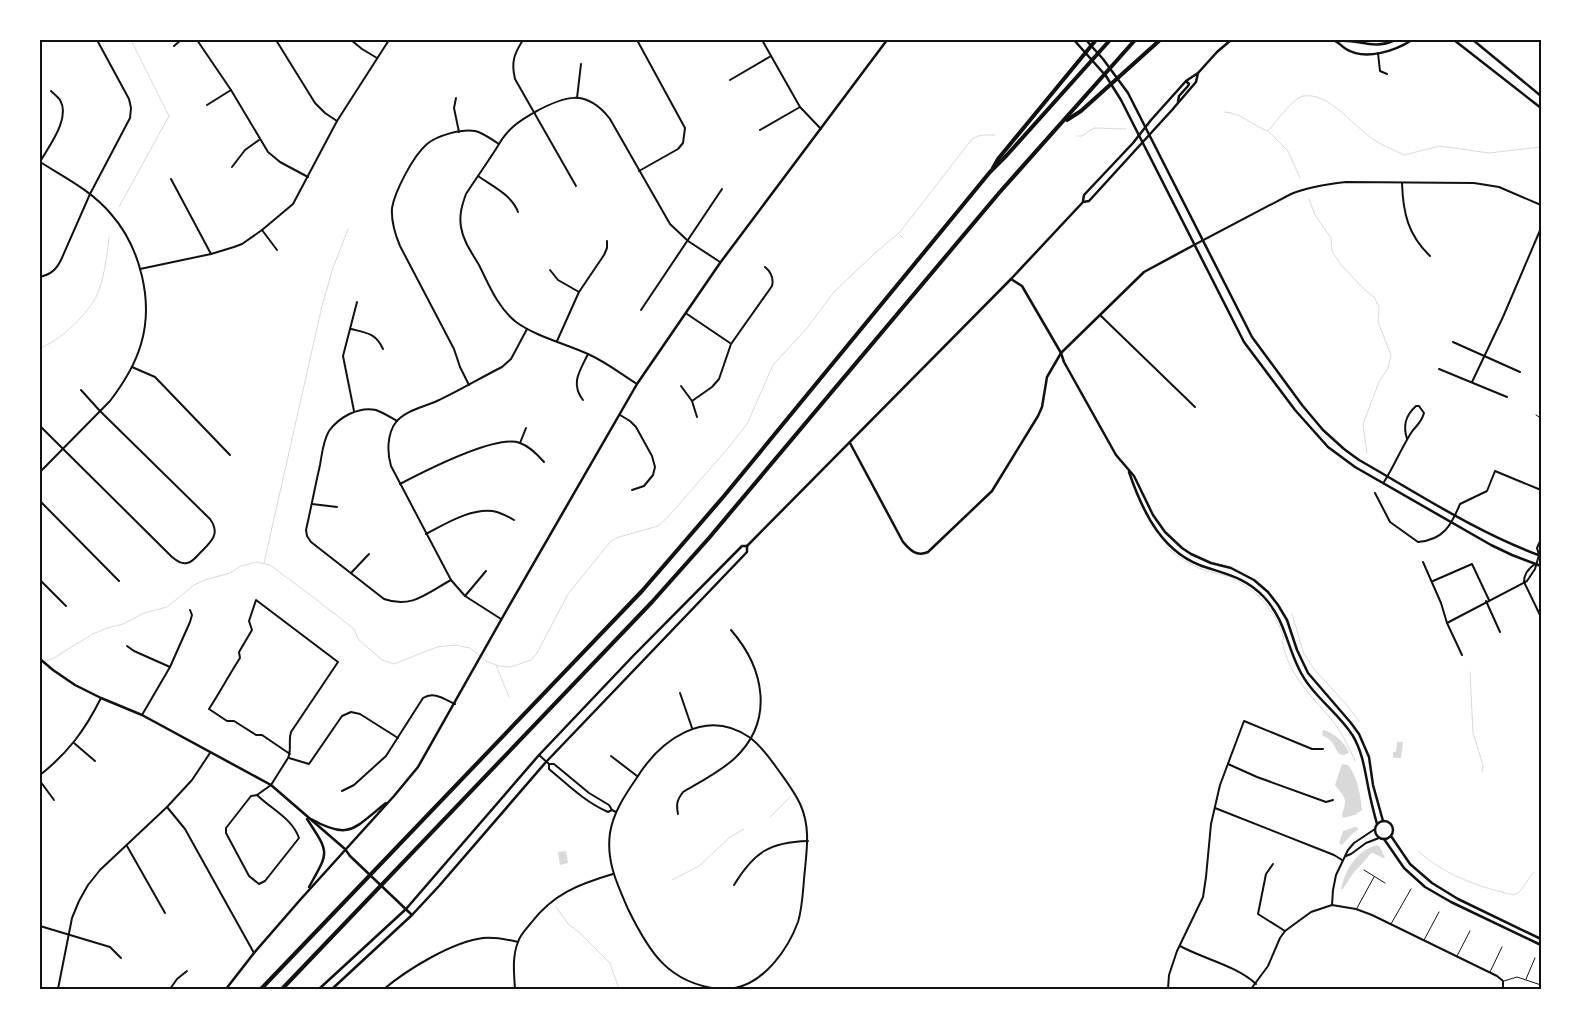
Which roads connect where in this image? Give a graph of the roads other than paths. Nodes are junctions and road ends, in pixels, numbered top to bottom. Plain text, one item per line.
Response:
1 (97, 40) edge
2 (181, 40) edge
3 (197, 40) edge
4 (276, 40) edge
5 (351, 40) edge
6 (389, 40) edge
7 (523, 40) edge
8 (637, 40) edge
9 (762, 40) edge
10 (887, 40) edge
11 (1074, 40) edge
12 (1086, 40) edge
13 (1096, 40) edge
14 (1110, 40) edge
15 (1136, 40) edge
16 (1160, 40) edge
17 (1232, 40) edge
18 (1333, 40) edge
19 (1395, 40) edge
20 (1412, 40) edge
21 (1454, 40) edge
22 (1473, 40) edge
23 (1337, 41) junction
24 (174, 46) dead end
25 (1378, 53) junction
26 (771, 56) junction
27 (377, 58) junction
28 (581, 64) dead end
29 (1198, 73) junction
30 (1386, 74) dead end
31 (730, 80) dead end
32 (1186, 81) junction
33 (231, 90) junction
34 (52, 91) dead end
35 (1541, 96) edge
36 (456, 98) dead end
37 (577, 98) junction
38 (1178, 103) junction
39 (207, 106) dead end
40 (800, 107) junction
41 (1541, 108) edge
42 (534, 113) junction
43 (337, 121) junction
44 (1063, 122) junction
45 (1144, 128) junction
46 (821, 129) junction
47 (760, 130) dead end
48 (459, 132) junction
49 (1139, 136) junction
50 (1148, 136) junction
51 (259, 140) junction
52 (1142, 143) junction
53 (499, 144) junction
54 (40, 162) edge
55 (232, 167) dead end
56 (639, 171) junction
57 (990, 172) junction
58 (478, 176) junction
59 (308, 177) junction
60 (171, 179) dead end
61 (1402, 183) junction
62 (576, 186) dead end
63 (722, 189) dead end
64 (90, 194) junction
65 (1083, 202) junction
66 (1541, 205) edge
67 (518, 212) dead end
68 (1541, 228) edge
69 (262, 230) junction
70 (607, 241) dead end
71 (688, 241) junction
72 (1202, 241) junction
73 (1194, 245) junction
74 (278, 250) dead end
75 (211, 254) junction
76 (1430, 256) dead end
77 (720, 263) junction
78 (765, 267) dead end
79 (140, 269) junction
80 (550, 270) dead end
81 (40, 277) edge
82 (1012, 279) junction
83 (579, 292) junction
84 (357, 302) dead end
85 (641, 310) dead end
86 (687, 314) junction
87 (1100, 315) junction
88 (351, 329) junction
89 (528, 329) junction
90 (557, 341) junction
91 (1452, 342) dead end
92 (731, 344) junction
93 (383, 349) dead end
94 (1061, 353) junction
95 (588, 354) junction
96 (1484, 356) junction
97 (132, 367) junction
98 (1439, 369) dead end
99 (1520, 372) dead end
100 (1472, 382) junction
101 (469, 384) junction
102 (637, 384) junction
103 (681, 386) dead end
104 (80, 390) dead end
105 (1507, 397) dead end
106 (583, 400) dead end
107 (692, 402) junction
108 (1195, 407) dead end
109 (100, 411) junction
110 (354, 412) junction
111 (620, 415) junction
112 (697, 416) dead end
113 (1536, 416) dead end
114 (1541, 418) edge
115 (397, 421) junction
116 (40, 426) edge
117 (526, 428) dead end
118 (1407, 440) junction
119 (520, 443) junction
120 (850, 443) junction
121 (62, 449) junction
122 (230, 455) dead end
123 (544, 462) dead end
124 (1129, 471) junction
125 (40, 472) edge
126 (1388, 476) junction
127 (1384, 483) junction
128 (400, 484) junction
129 (632, 490) dead end
130 (1541, 490) edge
131 (1375, 493) dead end
132 (40, 501) edge
133 (312, 504) junction
134 (338, 507) dead end
135 (1456, 516) junction
136 (514, 520) dead end
137 (1452, 523) junction
138 (426, 534) junction
139 (1541, 539) edge
140 (747, 546) junction
141 (369, 554) dead end
142 (1540, 555) edge
143 (1423, 562) dead end
144 (1536, 564) junction
145 (1541, 566) edge
146 (486, 571) dead end
147 (351, 573) junction
148 (40, 580) edge
149 (451, 580) junction
150 (119, 581) dead end
151 (1433, 582) junction
152 (1524, 582) junction
153 (465, 596) junction
154 (1488, 601) junction
155 (66, 606) dead end
156 (190, 610) dead end
157 (1540, 614) edge
158 (502, 619) junction
159 (1447, 623) junction
160 (732, 630) dead end
161 (1500, 632) dead end
162 (127, 646) dead end
163 (1462, 655) dead end
164 (40, 659) edge
165 (170, 667) junction
166 (680, 693) dead end
167 (102, 698) junction
168 (455, 704) junction
169 (142, 715) junction
170 (692, 728) junction
171 (398, 738) junction
172 (750, 738) junction
173 (74, 743) junction
174 (1323, 749) dead end
175 (210, 753) junction
176 (290, 754) junction
177 (539, 755) junction
178 (611, 756) dead end
179 (288, 758) junction
180 (95, 761) dead end
181 (548, 763) junction
182 (1228, 764) junction
183 (40, 775) edge
184 (637, 776) junction
185 (40, 781) edge
186 (270, 785) junction
187 (342, 791) dead end
188 (257, 795) junction
189 (394, 796) junction
190 (54, 800) dead end
191 (1333, 800) dead end
192 (167, 807) junction
193 (1214, 808) junction
194 (612, 810) junction
195 (616, 812) junction
196 (678, 814) dead end
197 (305, 815) junction
198 (1383, 821) junction
199 (1377, 824) junction
200 (1375, 829) junction
201 (1391, 836) junction
202 (1379, 838) junction
203 (1384, 839) junction
204 (808, 841) junction
205 (126, 846) junction
206 (344, 849) junction
207 (1346, 856) junction
208 (1342, 860) junction
209 (1273, 864) dead end
210 (1364, 870) dead end
211 (613, 874) junction
212 (1374, 877) junction
213 (1385, 883) dead end
214 (734, 885) dead end
215 (1411, 889) dead end
216 (307, 892) junction
217 (1332, 905) junction
218 (406, 909) junction
219 (1356, 909) junction
220 (1439, 912) dead end
221 (165, 913) dead end
222 (412, 915) junction
223 (1390, 925) junction
224 (40, 926) edge
225 (1470, 930) dead end
226 (1284, 931) junction
227 (70, 936) junction
228 (1541, 939) edge
229 (1424, 940) junction
230 (518, 942) junction
231 (1541, 945) edge
232 (1180, 946) junction
233 (1502, 947) dead end
234 (254, 953) junction
235 (1457, 956) junction
236 (121, 958) dead end
237 (1535, 958) dead end
238 (187, 971) dead end
239 (1490, 972) junction
240 (1526, 980) junction
241 (1503, 981) junction
242 (1256, 984) junction
243 (1541, 985) edge
244 (58, 989) edge
245 (170, 989) edge
246 (226, 989) edge
247 (261, 989) edge
248 (282, 989) edge
249 (319, 989) edge
250 (332, 989) edge
251 (384, 989) edge
252 (515, 989) edge
253 (720, 989) edge
254 (1168, 989) edge
255 (1251, 989) edge
256 (1503, 989) edge

1 - 64 street
2 - 24 street
3 - 33 street
4 - 43 street
5 - 27 street
6 - 27 street
7 - 42 street
8 - 56 street
9 - 26 street
10 - 46 street
11 - 49 street
12 - 45 street
13 - 57 highway
14 - 57 highway
15 - 44 highway
16 - 44 highway
17 - 29 street
18 - 23 street
19 - 23 street
20 - 25 street
21 - 41 street
22 - 35 street
23 - 25 street
25 - 30 street
26 - 31 street
26 - 40 street
27 - 43 street
28 - 37 street
29 - 32 street
29 - 38 street
32 - 38 street
32 - 45 street
33 - 39 street
33 - 51 street
34 - 54 street
36 - 48 street
37 - 42 street
37 - 56 street
38 - 50 street
40 - 46 street
40 - 47 street
42 - 53 street
42 - 62 street
43 - 59 street
44 - 248 highway
45 - 49 street
45 - 50 street
46 - 77 street
48 - 53 street
48 - 101 street
49 - 52 street
49 - 65 street
50 - 52 street
50 - 72 street
51 - 55 street
51 - 59 street
52 - 65 street
52 - 73 street
53 - 58 street
54 - 64 street
56 - 71 street
57 - 247 highway
58 - 67 street
58 - 89 street
59 - 69 street
60 - 75 street
61 - 66 street
61 - 72 street
61 - 76 street
63 - 71 street
64 - 79 street
64 - 81 street
65 - 82 street
68 - 96 street
69 - 74 street
69 - 75 street
70 - 83 street
71 - 77 street
71 - 85 street
72 - 73 street
72 - 126 street
73 - 87 street
73 - 127 street
75 - 79 street
77 - 86 street
78 - 92 street
79 - 97 street
80 - 83 street
82 - 94 street
82 - 120 street
83 - 90 street
84 - 88 street
86 - 92 street
86 - 102 street
87 - 94 street
87 - 108 street
88 - 93 street
88 - 110 street
89 - 90 street
89 - 101 street
90 - 95 street
91 - 96 street
92 - 107 street
94 - 120 street
94 - 124 street
95 - 102 street
95 - 106 street
96 - 99 street
96 - 100 street
97 - 109 street
97 - 122 street
98 - 100 street
100 - 105 street
101 - 115 street
102 - 111 street
103 - 107 street
104 - 109 street
107 - 112 street
109 - 121 street
109 - 121 street
110 - 115 street
110 - 133 street
111 - 129 street
111 - 158 street
113 - 114 lane
115 - 128 street
116 - 121 street
117 - 119 street
118 - 118 street
118 - 126 street
119 - 123 street
119 - 128 street
120 - 140 street
121 - 125 street
124 - 198 street
124 - 199 street
126 - 127 street
126 - 135 street
127 - 137 street
128 - 138 street
130 - 135 street
131 - 137 street
132 - 150 street
133 - 134 street
133 - 147 street
135 - 137 street
135 - 142 street
136 - 138 street
137 - 144 street
138 - 149 street
139 - 142 street
140 - 177 street
140 - 181 street
141 - 147 street
142 - 144 street
143 - 151 street
144 - 145 street
144 - 152 street
144 - 152 street
146 - 153 street
147 - 149 street
148 - 155 street
149 - 153 street
151 - 154 street
151 - 159 street
152 - 154 street
152 - 157 street
153 - 158 street
154 - 159 street
154 - 161 street
156 - 165 street
158 - 168 street
159 - 163 street
160 - 172 street
162 - 165 street
164 - 167 street
165 - 169 street
166 - 170 street
167 - 169 street
167 - 173 street
168 - 171 street
168 - 189 street
169 - 175 street
170 - 172 street
170 - 184 street
171 - 179 street
171 - 187 street
172 - 196 street
172 - 204 street
173 - 180 street
173 - 183 street
174 - 182 street
175 - 186 street
175 - 192 street
176 - 176 street
176 - 179 street
177 - 181 street
177 - 218 street
178 - 184 street
179 - 186 street
181 - 194 street
181 - 194 street
181 - 222 street
182 - 191 street
182 - 193 street
184 - 195 street
185 - 190 street
186 - 188 street
186 - 197 street
188 - 188 street
189 - 197 street
189 - 206 street
192 - 205 street
192 - 234 street
193 - 208 street
193 - 232 street
194 - 195 street
195 - 211 street
197 - 206 street
197 - 216 street
198 - 199 street
198 - 201 street
199 - 200 street
200 - 202 street
200 - 207 street
201 - 203 street
201 - 228 street
202 - 203 street
202 - 207 street
203 - 231 street
204 - 214 street
204 - 253 street
205 - 221 street
205 - 227 street
206 - 216 street
206 - 218 street
207 - 208 street
208 - 217 street
209 - 226 street
210 - 212 lane
211 - 230 street
211 - 253 street
212 - 213 lane
212 - 219 lane
215 - 223 lane
216 - 234 street
217 - 219 street
217 - 226 street
218 - 222 street
218 - 249 street
219 - 223 street
220 - 229 lane
222 - 250 street
223 - 229 street
224 - 227 street
225 - 235 lane
226 - 242 street
227 - 236 street
227 - 244 street
229 - 235 street
230 - 251 street
230 - 252 street
232 - 242 street
232 - 254 street
233 - 239 lane
234 - 246 street
235 - 239 street
237 - 240 lane
238 - 245 street
239 - 241 street
240 - 241 lane
240 - 243 lane
241 - 256 street
242 - 255 street

